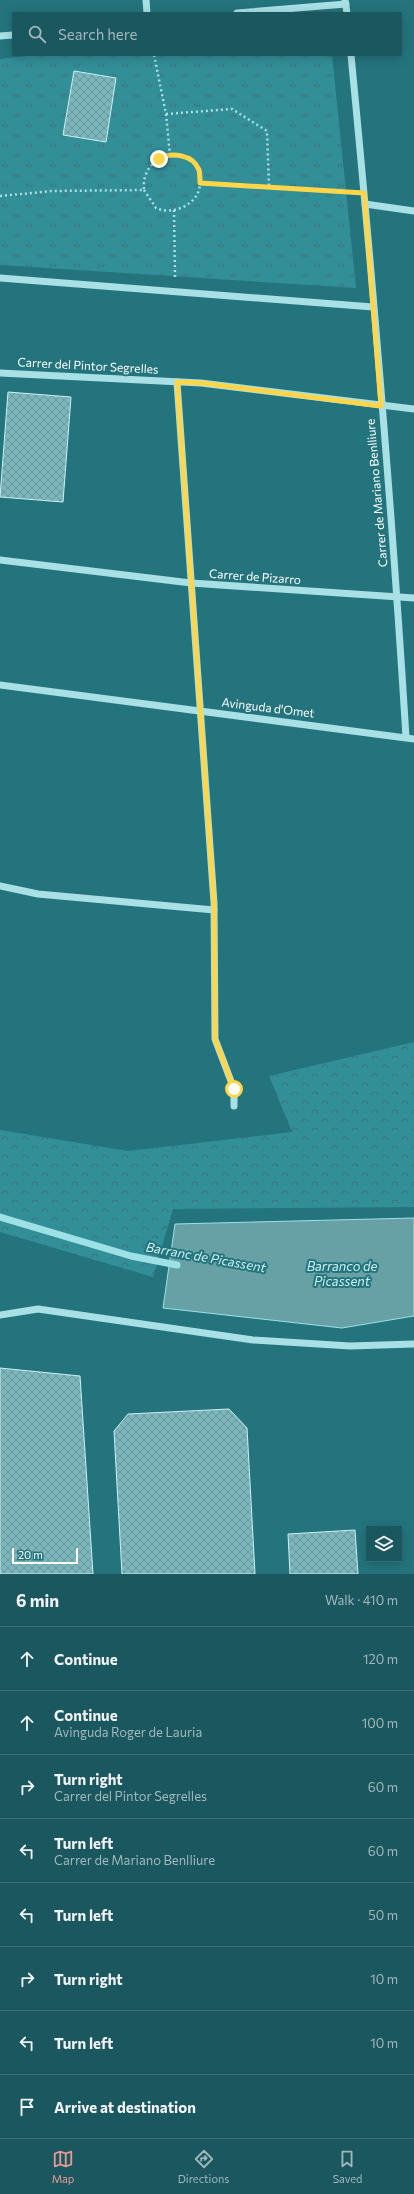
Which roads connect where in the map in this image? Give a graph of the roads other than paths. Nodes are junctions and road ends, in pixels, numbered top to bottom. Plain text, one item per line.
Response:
1 (146, 0) edge
2 (346, 2) edge
3 (147, 12) edge
4 (248, 12) edge
5 (347, 12) edge
6 (12, 35) edge
7 (0, 36) edge
8 (351, 56) edge
9 (365, 204) junction
10 (414, 211) edge
11 (0, 278) edge
12 (373, 307) junction
13 (0, 373) edge
14 (177, 382) junction
15 (381, 406) junction
16 (414, 409) edge
17 (0, 560) edge
18 (191, 583) junction
19 (397, 597) junction
20 (414, 598) edge
21 (0, 685) edge
22 (201, 711) junction
23 (410, 738) edge
24 (0, 886) edge
25 (214, 910) junction
26 (234, 1106) dead end
27 (0, 1315) edge
28 (414, 1344) edge

1 - 3 street
2 - 4 street
2 - 5 street
6 - 7 street
8 - 9 street, Carrer de Mariano Benlliure
9 - 10 street
9 - 12 street, Carrer de Mariano Benlliure
11 - 12 street
12 - 15 street, Carrer de Mariano Benlliure
13 - 14 street, Carrer del Pintor Segrelles
14 - 15 street, Carrer del Pintor Segrelles
14 - 18 street
15 - 16 street, Carrer del Pintor Segrelles
15 - 19 street, Carrer de Mariano Benlliure
17 - 18 street, Carrer de Pizarro
18 - 19 street, Carrer de Pizarro
18 - 22 street
19 - 20 street, Carrer de Pizarro
19 - 23 street, Carrer de Mariano Benlliure
21 - 22 street, Avinguda d'Omet
22 - 23 street, Avinguda d'Omet
22 - 25 street
24 - 25 street
25 - 26 street
27 - 28 street

